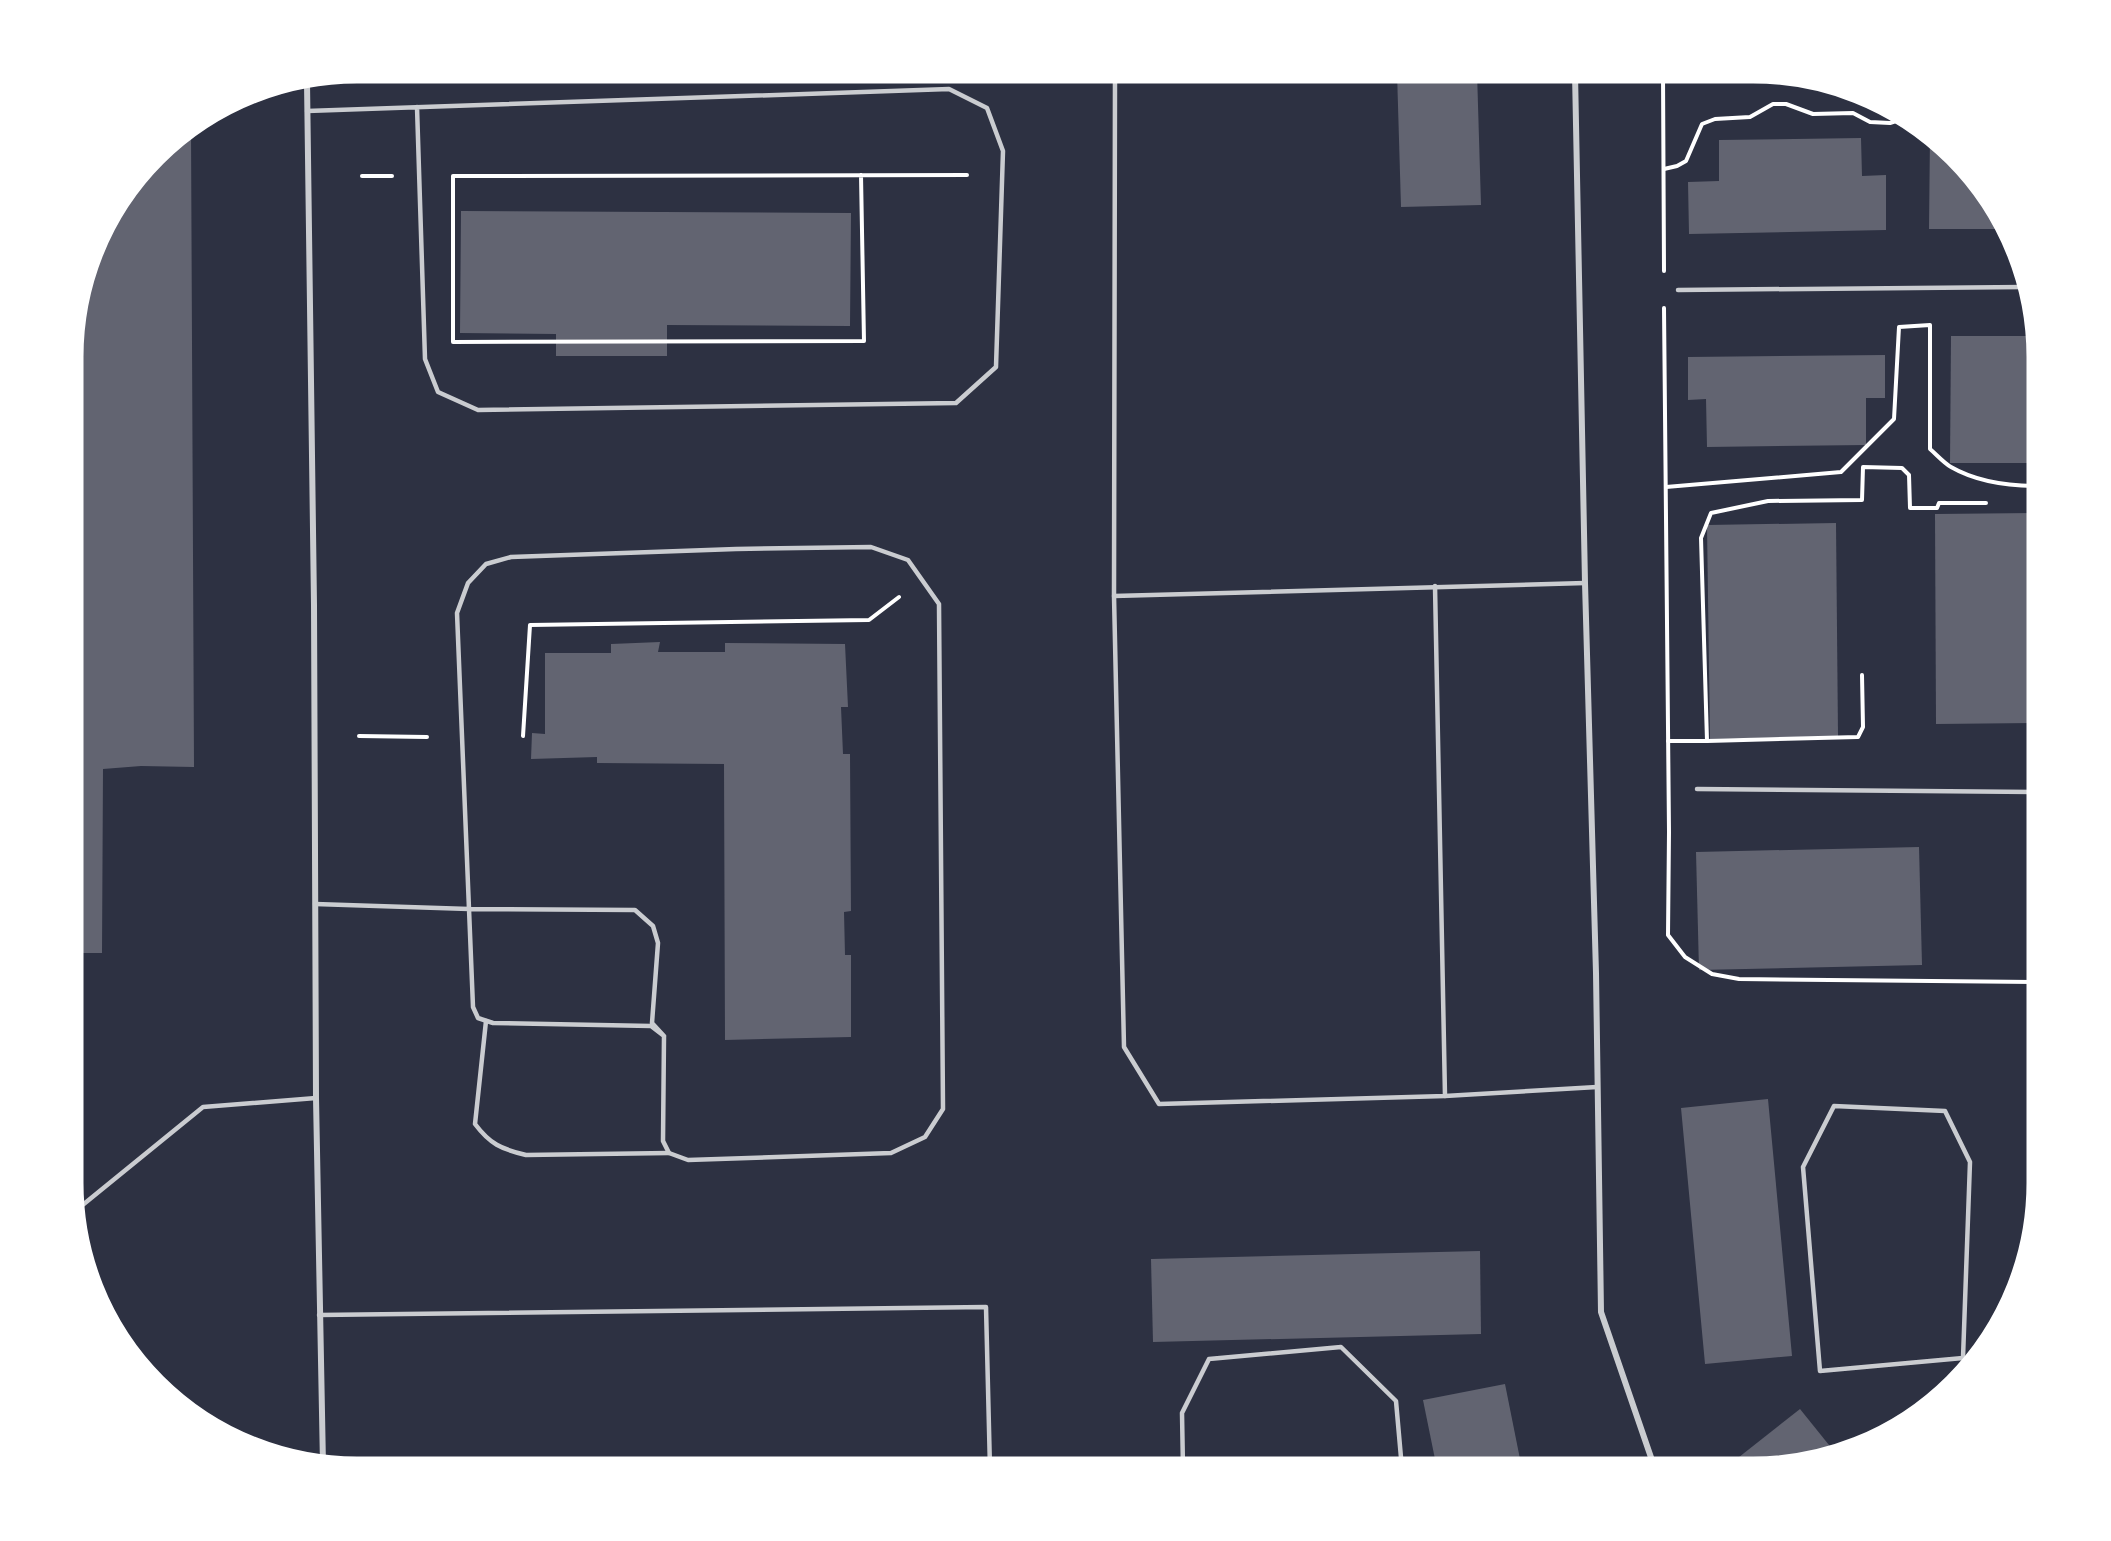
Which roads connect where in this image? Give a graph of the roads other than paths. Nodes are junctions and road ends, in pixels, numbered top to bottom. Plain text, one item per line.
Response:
1 (1115, 83) edge
2 (1575, 83) edge
3 (307, 88) edge
4 (417, 107) junction
5 (307, 111) junction
6 (2019, 287) edge
7 (1677, 290) dead end
8 (1585, 583) junction
9 (1435, 586) junction
10 (1114, 596) junction
11 (1698, 789) dead end
12 (2028, 792) edge
13 (315, 904) junction
14 (469, 909) junction
15 (486, 1021) junction
16 (664, 1036) junction
17 (1597, 1087) junction
18 (1445, 1096) junction
19 (316, 1098) junction
20 (669, 1153) junction
21 (83, 1204) edge
22 (319, 1315) junction
23 (1963, 1358) joint
24 (322, 1456) edge
25 (990, 1458) edge
26 (1183, 1458) edge
27 (1401, 1458) edge
28 (1651, 1458) edge

1 - 10 lane
2 - 8 street
3 - 5 street
4 - 4 lane
4 - 5 lane
5 - 13 street
6 - 7 lane
8 - 9 lane
8 - 17 street
9 - 10 lane
9 - 18 lane
10 - 18 lane
11 - 12 lane
13 - 14 lane
13 - 19 street
14 - 15 lane
14 - 16 lane
14 - 20 lane
15 - 16 lane
15 - 20 lane
16 - 20 lane
17 - 18 lane
17 - 28 street
19 - 21 lane
19 - 22 street
22 - 24 street
22 - 25 lane
23 - 23 lane
26 - 27 lane

